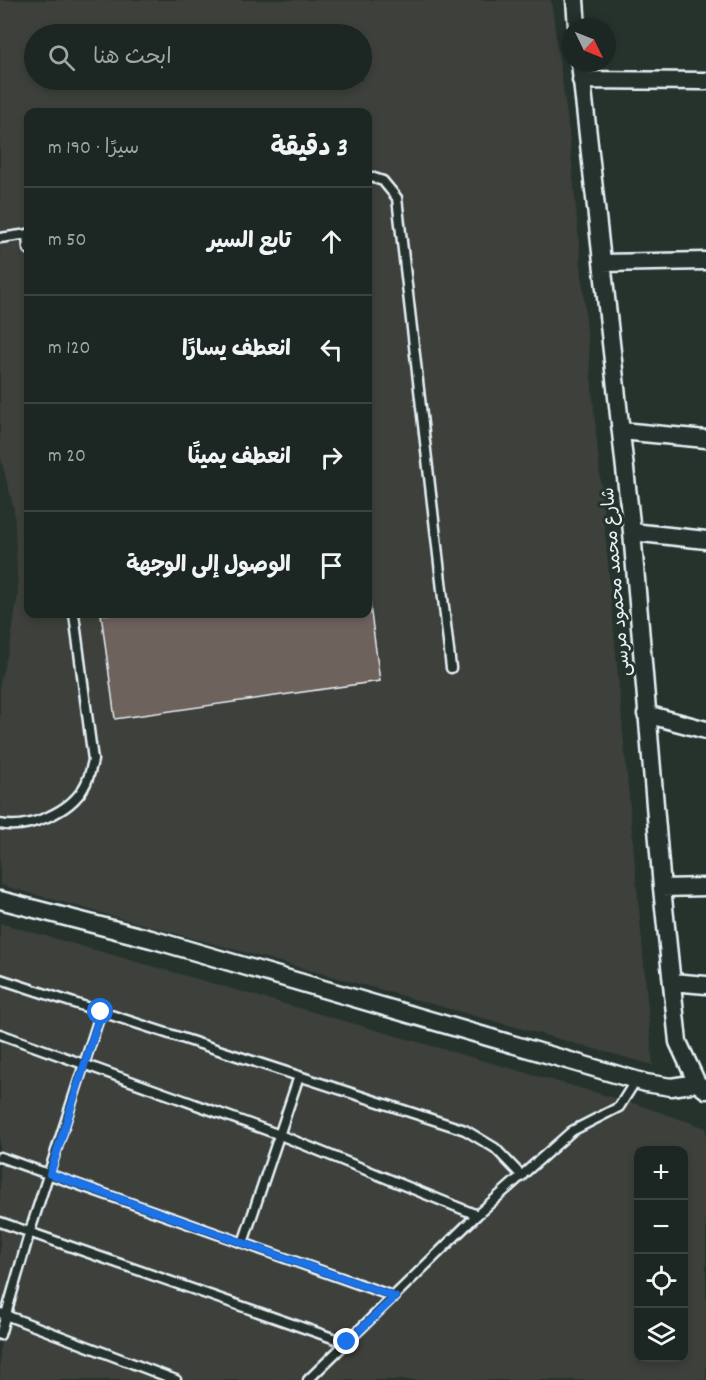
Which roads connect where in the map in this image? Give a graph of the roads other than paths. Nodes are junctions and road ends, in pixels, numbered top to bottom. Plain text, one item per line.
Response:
1 (575, 0) edge
2 (576, 18) edge
3 (581, 72) edge
4 (594, 72) edge
5 (706, 81) edge
6 (372, 177) edge
7 (24, 235) edge
8 (0, 238) edge
9 (706, 261) edge
10 (602, 263) junction
11 (621, 431) junction
12 (706, 439) edge
13 (632, 532) junction
14 (706, 540) edge
15 (75, 618) edge
16 (451, 668) dead end
17 (646, 714) junction
18 (706, 730) edge
19 (0, 824) edge
20 (706, 887) edge
21 (662, 888) junction
22 (0, 900) edge
23 (0, 979) edge
24 (672, 982) junction
25 (706, 985) edge
26 (101, 1012) junction
27 (0, 1034) edge
28 (85, 1065) junction
29 (299, 1076) junction
30 (636, 1080) junction
31 (702, 1087) edge
32 (280, 1135) junction
33 (0, 1157) edge
34 (50, 1174) junction
35 (522, 1176) junction
36 (477, 1215) junction
37 (0, 1222) edge
38 (30, 1232) junction
39 (243, 1243) junction
40 (395, 1297) junction
41 (2, 1314) edge
42 (0, 1335) edge
43 (347, 1342) junction
44 (176, 1380) edge
45 (308, 1380) edge

1 - 2 street
3 - 10 street, شارع محمد محمود مرسى
4 - 5 street
6 - 16 lane
7 - 8 lane
9 - 10 street
10 - 11 street, شارع محمد محمود مرسى
11 - 12 street
11 - 13 street, شارع محمد محمود مرسى
13 - 14 street
13 - 17 street, شارع محمد محمود مرسى
15 - 19 lane
17 - 18 street
17 - 21 street, شارع محمد محمود مرسى
20 - 21 street
21 - 24 street, شارع محمد محمود مرسى
22 - 30 street
23 - 26 lane
24 - 25 street
24 - 31 street, شارع محمد محمود مرسى
26 - 28 lane
26 - 29 lane
27 - 28 lane
28 - 32 lane
28 - 34 lane
29 - 32 lane
29 - 35 lane
30 - 31 street
30 - 35 lane
32 - 36 lane
32 - 39 lane
33 - 34 lane
34 - 38 lane
34 - 39 lane
35 - 36 lane
36 - 40 lane
37 - 38 lane
38 - 41 lane
38 - 43 lane
39 - 40 lane
40 - 43 lane
41 - 42 lane
41 - 44 lane
43 - 45 lane

